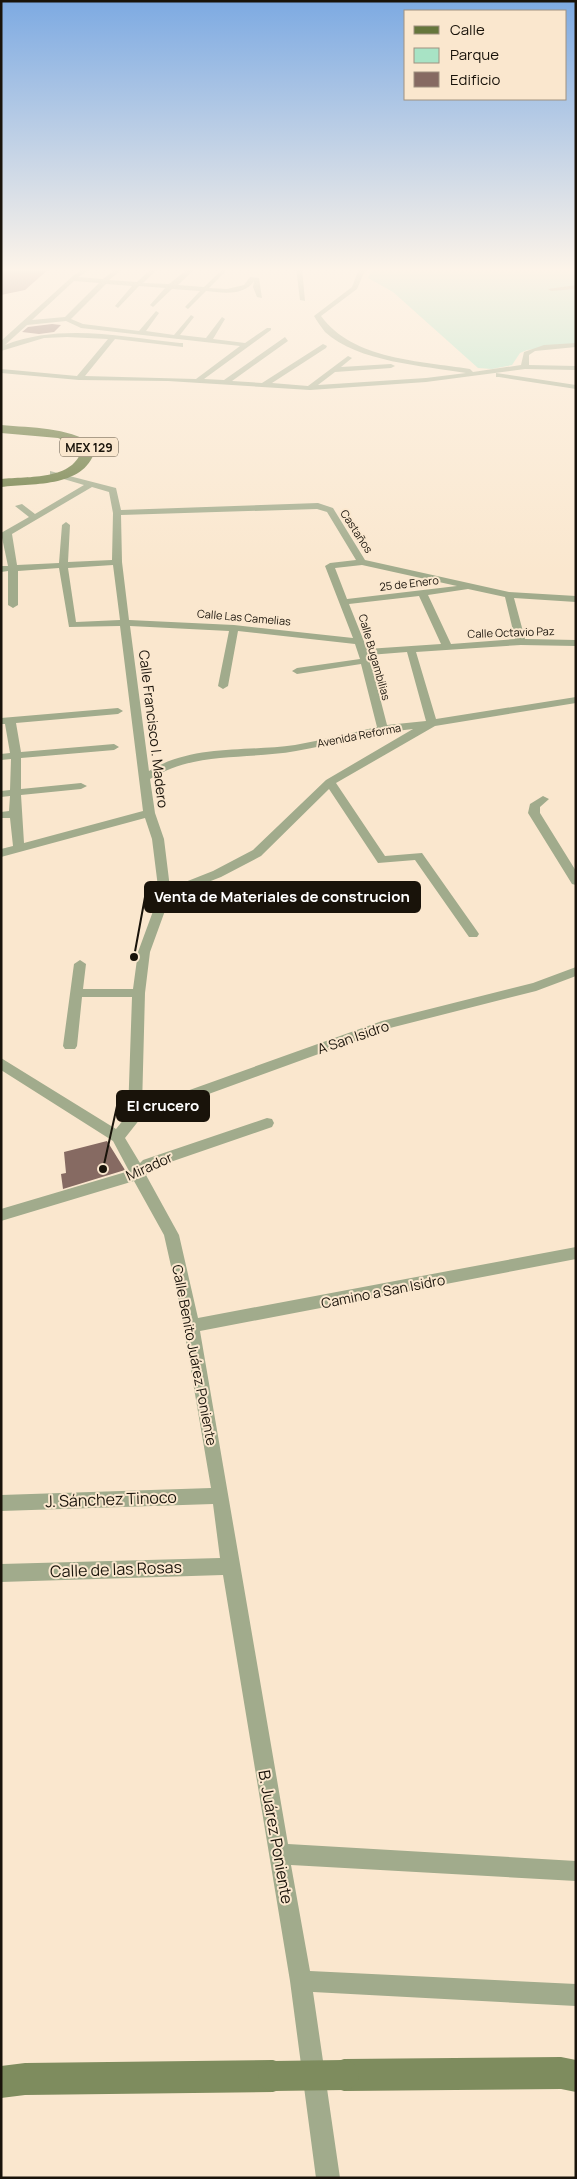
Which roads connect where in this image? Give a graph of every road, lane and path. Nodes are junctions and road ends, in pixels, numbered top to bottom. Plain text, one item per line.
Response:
1 (86, 370) edge
2 (213, 370) edge
3 (243, 370) edge
4 (287, 370) edge
5 (334, 370) joint
6 (338, 370) edge
7 (466, 370) edge
8 (507, 370) edge
9 (1, 371) edge
10 (485, 373) junction
11 (79, 378) junction
12 (197, 381) junction
13 (226, 382) junction
14 (264, 385) junction
15 (576, 387) edge
16 (310, 388) junction
17 (1, 429) edge
18 (56, 474) junction
19 (1, 479) edge
20 (1, 483) edge
21 (92, 484) junction
22 (19, 506) dead end
23 (117, 513) junction
24 (35, 518) junction
25 (66, 525) dead end
26 (4, 535) edge
27 (117, 562) junction
28 (362, 562) junction
29 (63, 565) junction
30 (12, 568) junction
31 (1, 569) edge
32 (476, 587) junction
33 (422, 593) junction
34 (509, 595) junction
35 (576, 599) edge
36 (345, 602) junction
37 (13, 605) dead end
38 (126, 623) junction
39 (234, 628) junction
40 (522, 642) junction
41 (576, 643) edge
42 (447, 646) junction
43 (410, 650) junction
44 (362, 652) junction
45 (297, 671) dead end
46 (223, 686) dead end
47 (576, 700) edge
48 (118, 711) dead end
49 (6, 721) edge
50 (432, 723) junction
51 (382, 729) junction
52 (114, 746) dead end
53 (16, 756) junction
54 (1, 757) edge
55 (145, 778) junction
56 (330, 782) junction
57 (81, 786) dead end
58 (15, 793) junction
59 (1, 794) edge
60 (543, 799) dead end
61 (149, 813) junction
62 (16, 814) junction
63 (1, 816) edge
64 (19, 846) junction
65 (1, 852) edge
66 (576, 881) edge
67 (165, 895) junction
68 (473, 934) dead end
69 (80, 964) dead end
70 (576, 971) edge
71 (77, 993) junction
72 (139, 993) junction
73 (70, 1046) dead end
74 (1, 1063) edge
75 (134, 1115) junction
76 (267, 1123) dead end
77 (118, 1137) junction
78 (138, 1174) junction
79 (1, 1215) edge
80 (576, 1253) edge
81 (190, 1326) junction
82 (221, 1496) junction
83 (1, 1502) edge
84 (230, 1566) junction
85 (1, 1573) edge
86 (279, 1854) junction
87 (576, 1871) edge
88 (301, 1981) junction
89 (576, 1995) edge
90 (576, 2076) edge
91 (1, 2082) edge
92 (328, 2178) edge

1 - 11 street
2 - 12 street
3 - 13 street
4 - 14 street
5 - 6 street
5 - 16 street
7 - 10 street
8 - 10 street
9 - 11 street
10 - 15 street
10 - 16 street
11 - 12 street
12 - 13 street
13 - 14 street
14 - 16 street
17 - 18 main road, MEX 129
18 - 19 main road, MEX 129
18 - 20 main road, MEX 129
18 - 21 street, Calle Francisco I. Madero
21 - 23 street, Calle Francisco I. Madero
21 - 24 street
22 - 24 street
23 - 27 street, Calle Francisco I. Madero
23 - 28 street, Castaños
24 - 26 street
25 - 29 street
26 - 30 street
27 - 29 street
27 - 38 street, Calle Francisco I. Madero
28 - 32 street, Castaños
28 - 36 street, Calle Bugambilias
29 - 30 street
29 - 38 street, Calle Las Camelias
30 - 31 street
30 - 37 street
32 - 33 street, 25 de Enero
32 - 34 street, Castaños
33 - 36 street, 25 de Enero
33 - 42 street
34 - 35 street, Castaños
34 - 40 street
36 - 44 street, Calle Bugambilias
38 - 39 street, Calle Las Camelias
38 - 55 street, Calle Francisco I. Madero
39 - 44 street, Calle Las Camelias
39 - 46 street
40 - 41 street, Calle Octavio Paz
40 - 42 street, Calle Octavio Paz
42 - 43 street, Calle Octavio Paz
43 - 44 street, Calle Octavio Paz
43 - 50 street
44 - 45 street
44 - 51 street, Calle Bugambilias
47 - 50 street, Avenida Reforma
48 - 49 street
49 - 53 street
50 - 51 street, Avenida Reforma
50 - 56 street
51 - 55 street, Avenida Reforma
52 - 53 street
53 - 54 street
53 - 58 street
55 - 61 street, Calle Francisco I. Madero
56 - 67 street
56 - 68 street
57 - 58 street
58 - 59 street
58 - 62 street
60 - 66 street
61 - 64 street
61 - 67 street, Calle Francisco I. Madero
62 - 63 street
62 - 64 street
64 - 65 street
67 - 72 street, Calle Francisco I. Madero
69 - 71 street
70 - 75 street, A San Isidro
71 - 72 street
71 - 73 street
72 - 75 street, Calle Francisco I. Madero
74 - 77 street
75 - 77 street
76 - 78 street, Mirador
77 - 78 street, Calle Benito Juárez Poniente
78 - 79 street, Mirador
78 - 81 street, Calle Benito Juárez Poniente
80 - 81 street, Camino a San Isidro
81 - 82 street, Calle Benito Juárez Poniente
82 - 83 street, J. Sánchez Tinoco
82 - 84 street, B. Juárez Poniente
84 - 85 street, Calle de las Rosas
84 - 86 street, B. Juárez Poniente
86 - 87 street
86 - 88 street, B. Juárez Poniente
88 - 89 street
88 - 92 street, B. Juárez Poniente
90 - 91 main road, bridge

